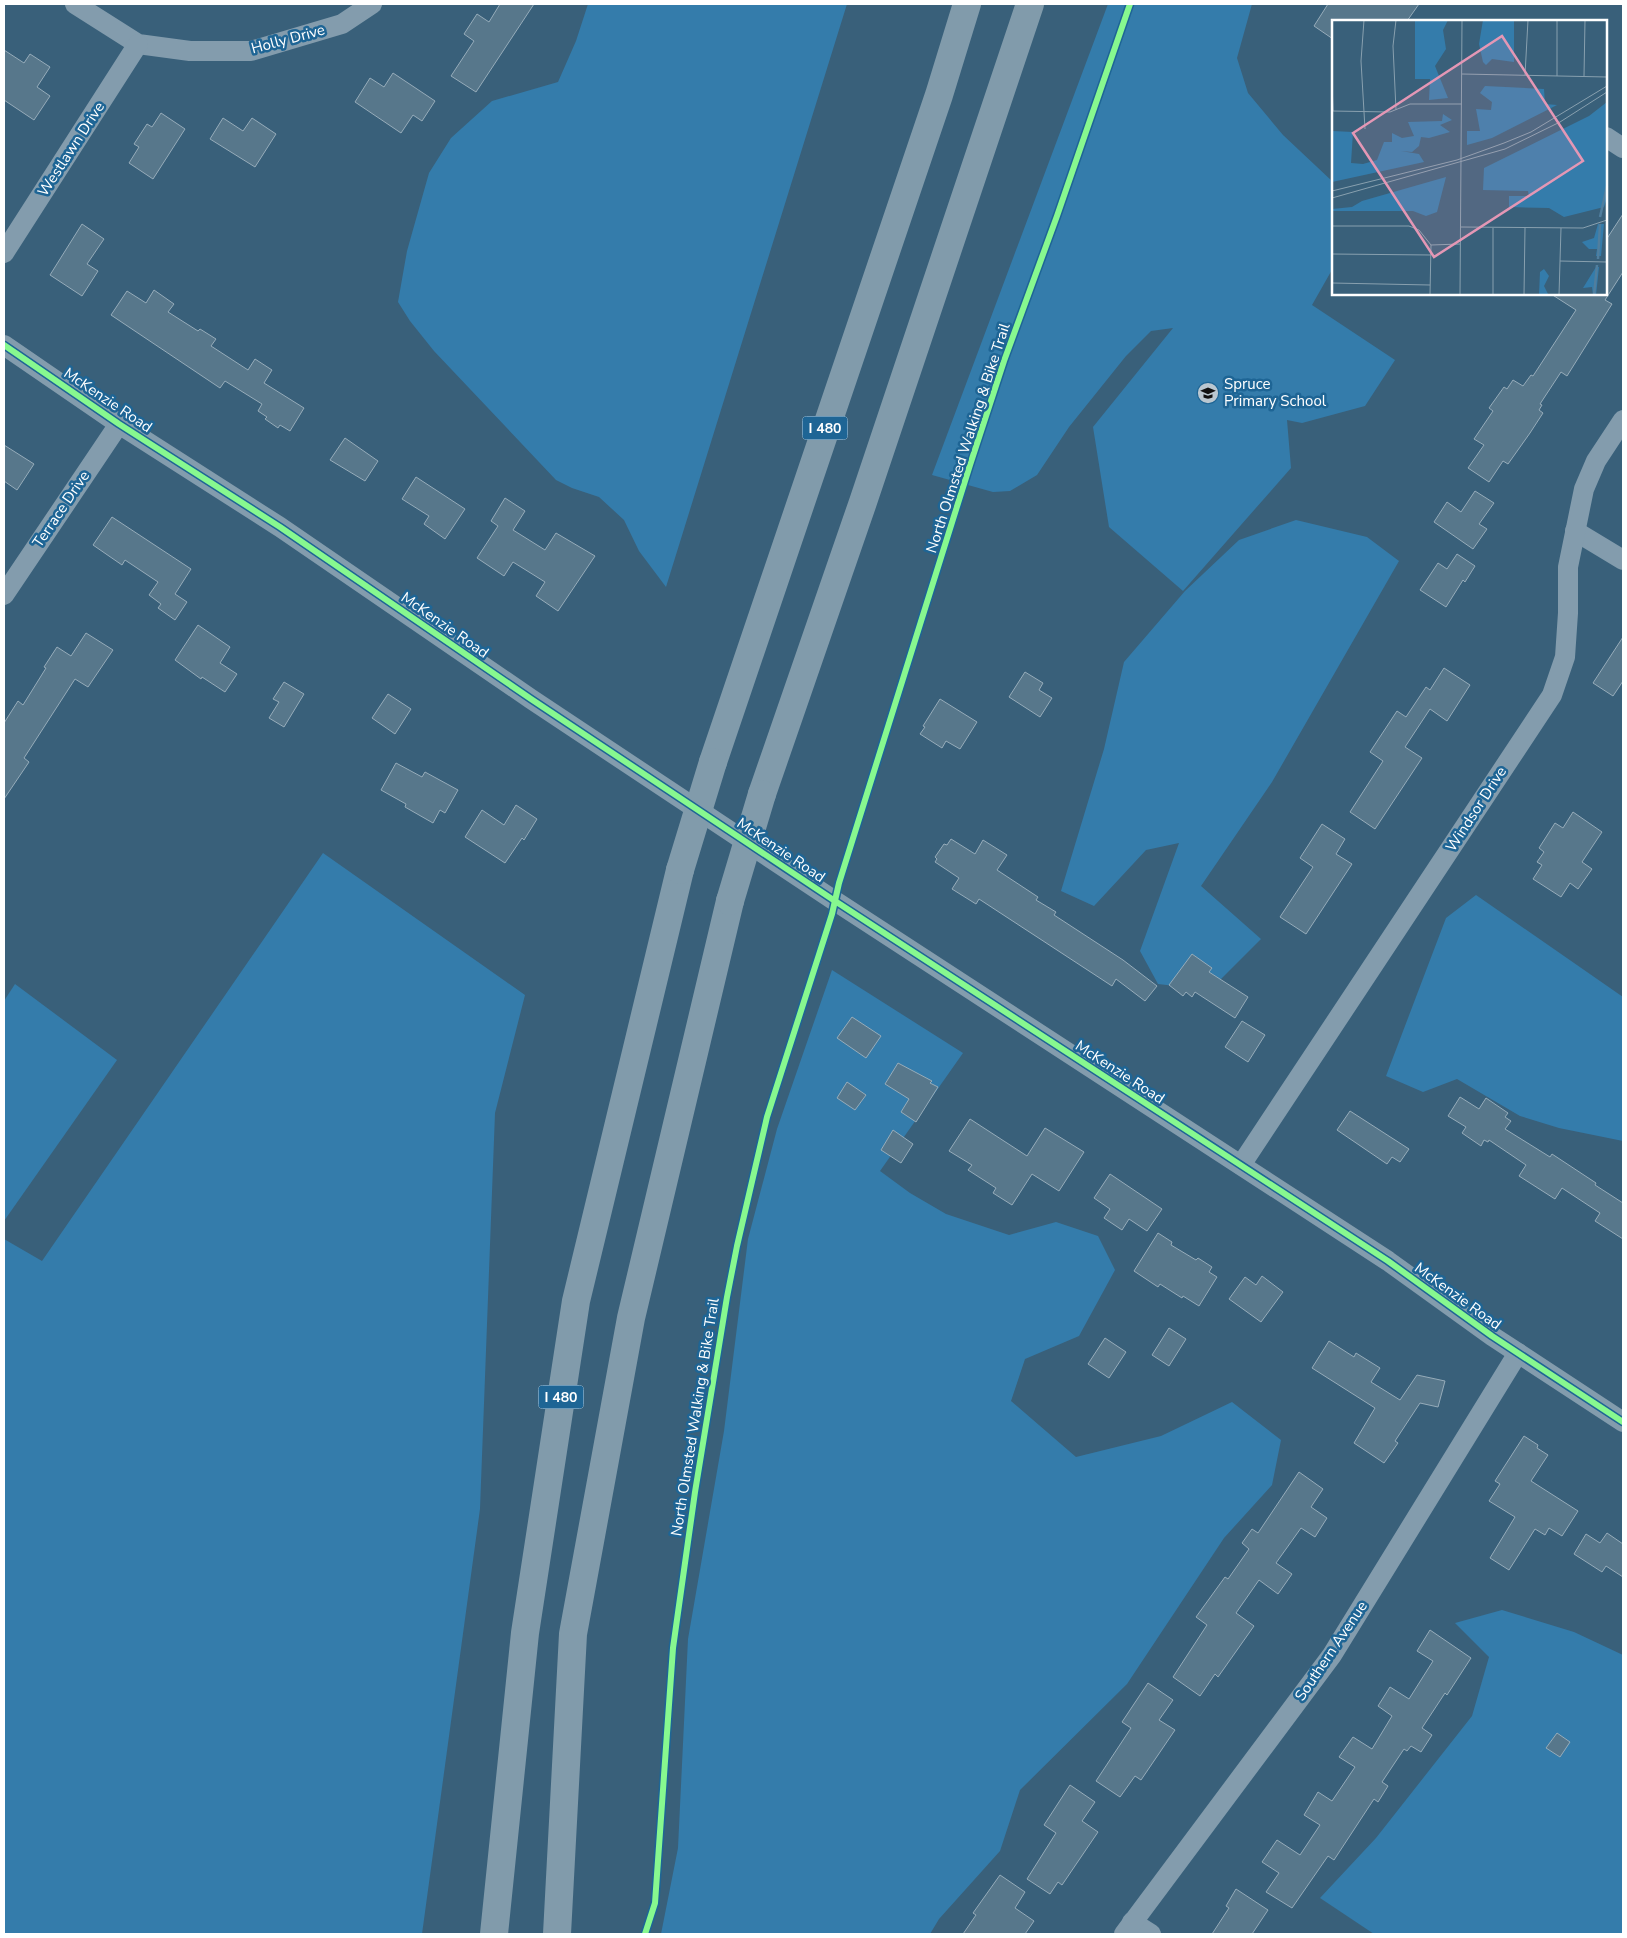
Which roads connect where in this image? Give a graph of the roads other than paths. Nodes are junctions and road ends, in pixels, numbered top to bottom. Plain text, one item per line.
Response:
1 (75, 4) edge
2 (372, 4) edge
3 (968, 4) edge
4 (1030, 4) edge
5 (138, 44) junction
6 (1607, 138) edge
7 (1623, 148) edge
8 (4, 253) edge
9 (4, 344) edge
10 (1623, 420) edge
11 (119, 424) junction
12 (1575, 531) junction
13 (1623, 560) edge
14 (4, 595) edge
15 (1241, 1165) junction
16 (1518, 1353) junction
17 (1623, 1422) edge
18 (1128, 1928) edge
19 (494, 1934) edge
20 (556, 1934) edge
21 (1151, 1934) edge

1 - 5 street
2 - 5 street, Holly Drive
3 - 19 highway, I 480, bridge
4 - 20 highway, bridge
5 - 8 street, Westlawn Drive
6 - 7 street
9 - 11 street, McKenzie Road
10 - 12 street, Windsor Drive
11 - 14 street, Terrace Drive
11 - 15 street, McKenzie Road
12 - 13 street
12 - 15 street, Windsor Drive
15 - 16 street, McKenzie Road
16 - 17 street, McKenzie Road
16 - 18 street, Southern Avenue
18 - 21 street

